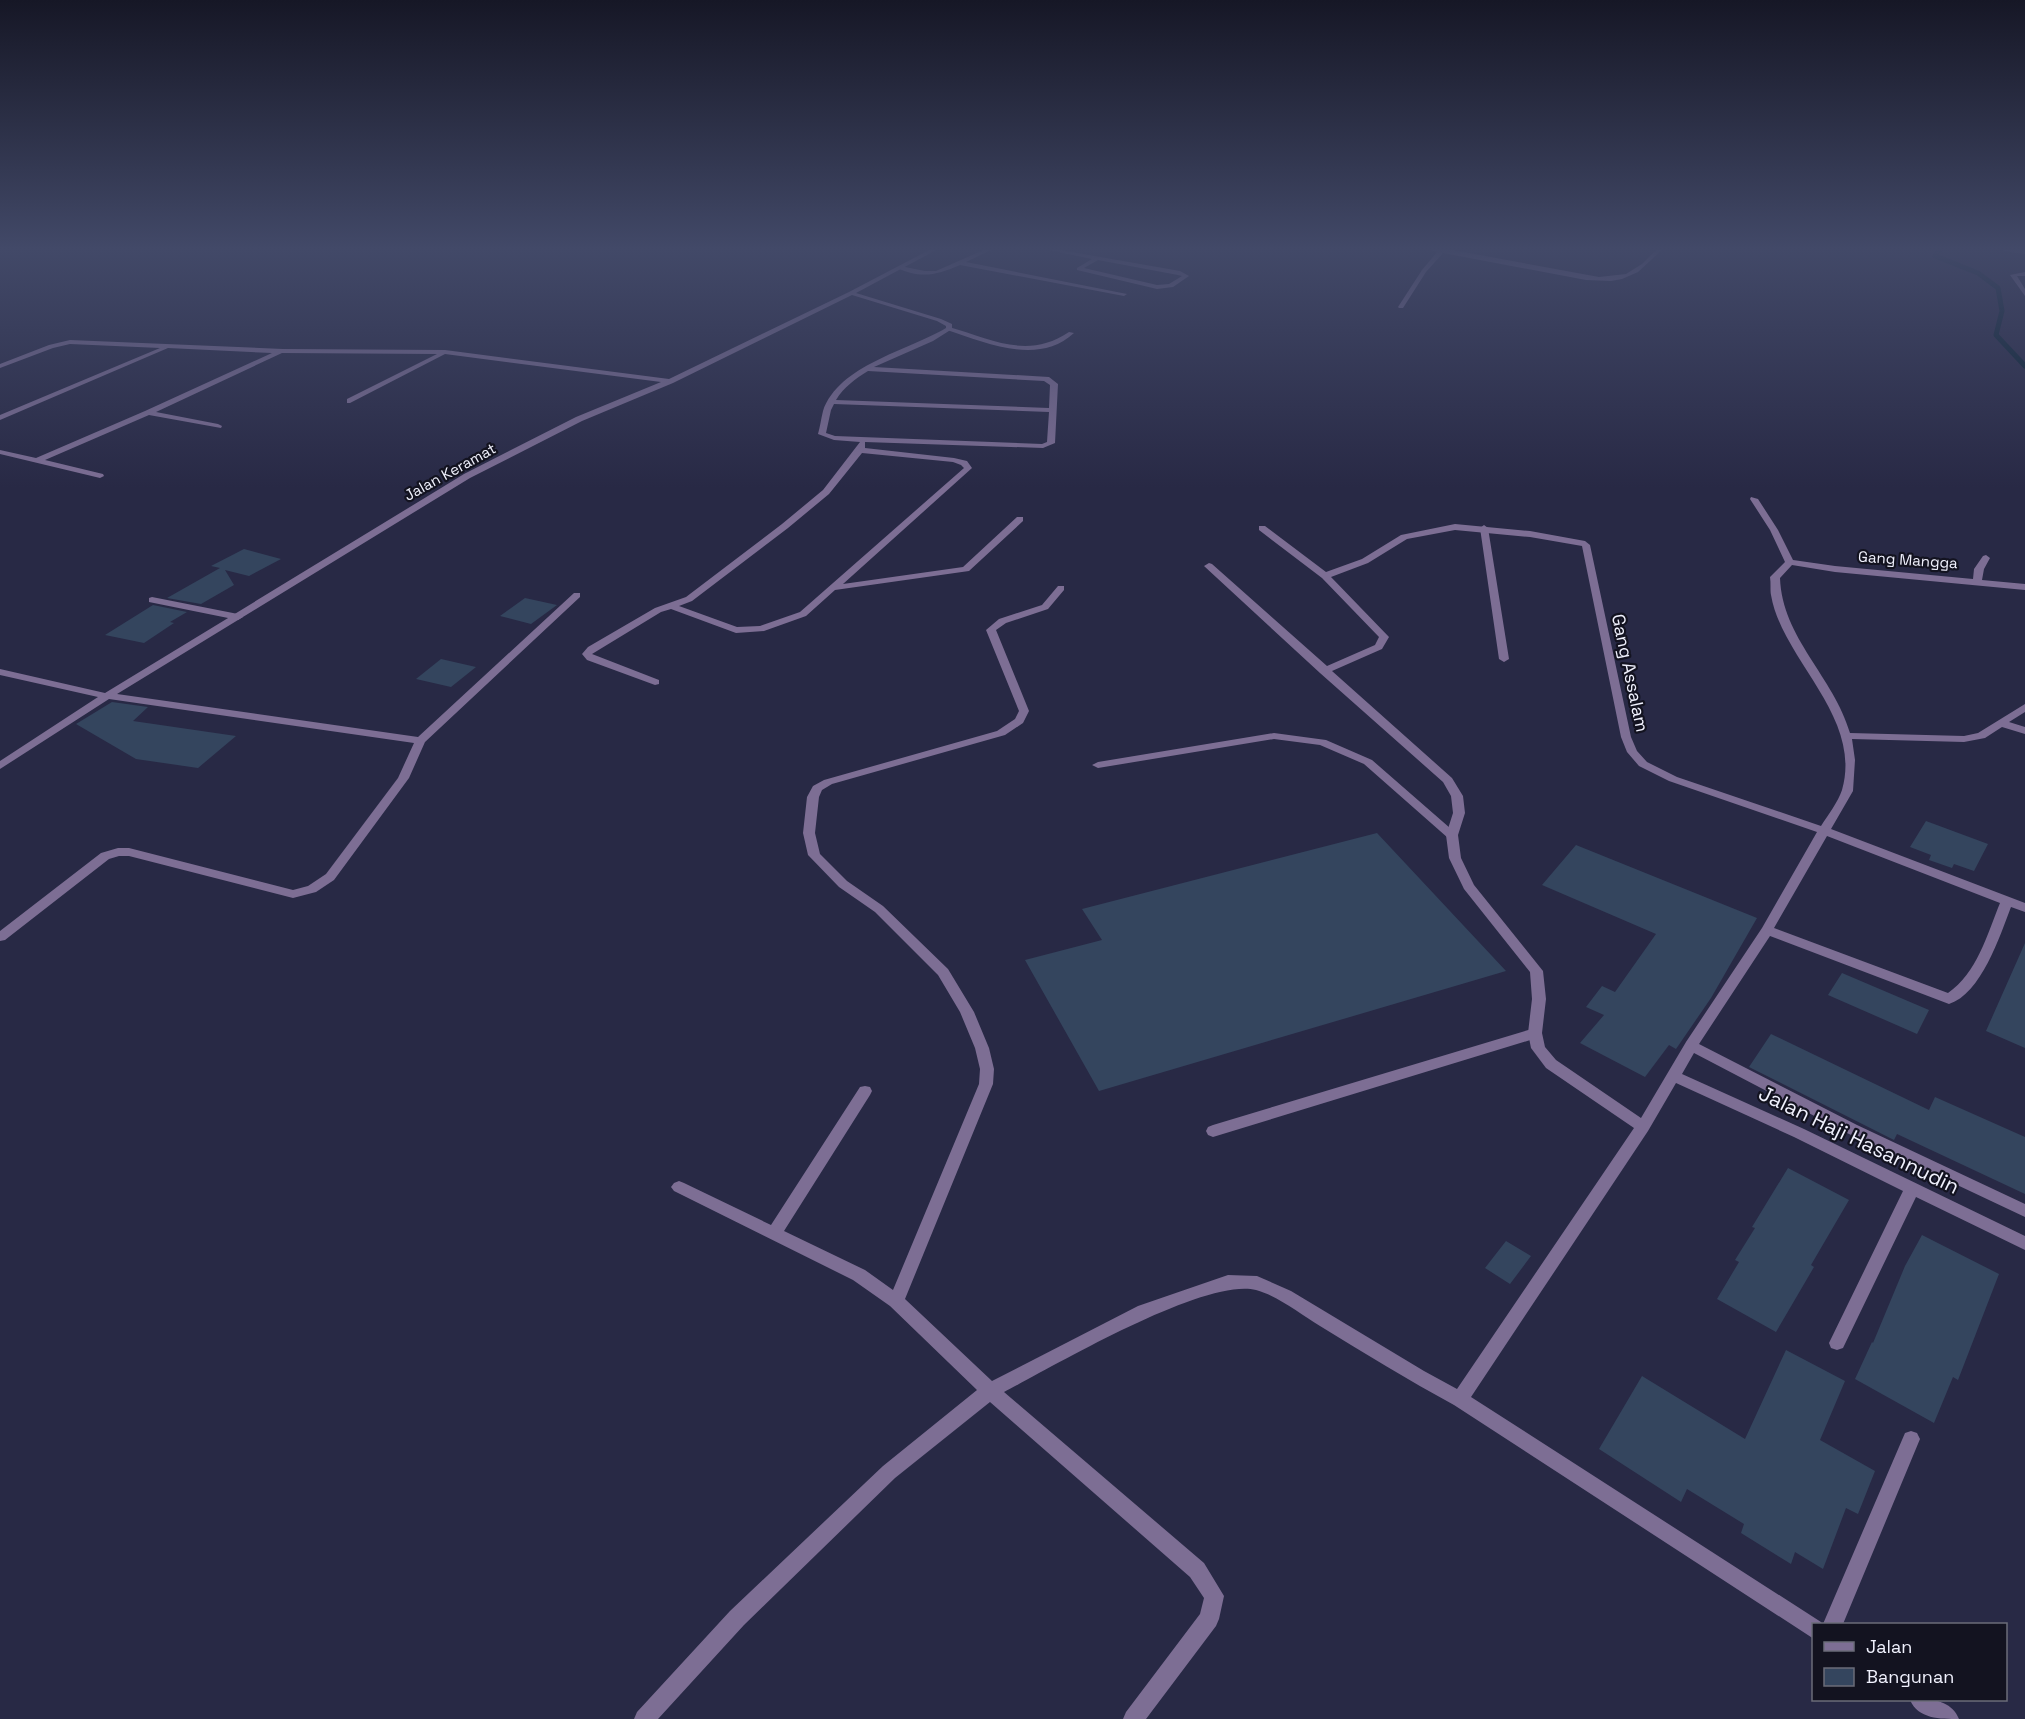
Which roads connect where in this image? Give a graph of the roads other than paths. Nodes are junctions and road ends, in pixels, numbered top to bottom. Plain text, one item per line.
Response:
1 (779, 328) edge
2 (949, 330) joint
3 (1071, 333) dead end
4 (168, 346) junction
5 (283, 351) junction
6 (445, 352) junction
7 (0, 366) edge
8 (865, 369) junction
9 (670, 381) junction
10 (350, 401) dead end
11 (832, 402) junction
12 (1053, 410) junction
13 (148, 413) junction
14 (0, 418) edge
15 (218, 426) dead end
16 (863, 440) junction
17 (860, 450) junction
18 (0, 452) edge
19 (39, 460) junction
20 (100, 476) dead end
21 (1754, 499) dead end
22 (1020, 519) dead end
23 (1262, 528) dead end
24 (1484, 528) junction
25 (1986, 558) dead end
26 (1790, 562) junction
27 (1209, 566) dead end
28 (1325, 576) junction
29 (1977, 580) junction
30 (2025, 586) edge
31 (1061, 588) dead end
32 (832, 589) junction
33 (577, 595) dead end
34 (152, 600) dead end
35 (672, 606) junction
36 (238, 617) junction
37 (1504, 659) dead end
38 (1324, 670) junction
39 (0, 672) edge
40 (655, 682) dead end
41 (107, 696) junction
42 (2025, 707) edge
43 (2002, 723) junction
44 (2025, 731) edge
45 (1845, 736) junction
46 (420, 741) junction
47 (1098, 765) dead end
48 (0, 766) edge
49 (1825, 831) junction
50 (1452, 835) junction
51 (2007, 902) junction
52 (2025, 908) edge
53 (1767, 930) junction
54 (0, 937) edge
55 (1535, 1033) junction
56 (1691, 1046) junction
57 (1675, 1077) junction
58 (865, 1091) dead end
59 (1643, 1127) junction
60 (1213, 1131) dead end
61 (679, 1187) dead end
62 (1912, 1189) junction
63 (2025, 1211) edge
64 (774, 1233) junction
65 (2025, 1243) edge
66 (896, 1301) junction
67 (1838, 1343) dead end
68 (990, 1391) junction
69 (1460, 1399) junction
70 (1911, 1438) dead end
71 (1833, 1623) edge
72 (1812, 1628) edge
73 (1922, 1701) edge
74 (644, 1719) edge
75 (1133, 1719) edge
76 (1949, 1719) edge

1 - 9 street, Jalan Keramat
2 - 3 street
2 - 8 street
4 - 5 street
4 - 7 street
4 - 14 street
5 - 6 street
5 - 13 street
6 - 9 street
6 - 10 street
8 - 11 street
8 - 12 street
9 - 36 street, Jalan Keramat
11 - 12 street
11 - 16 street
12 - 16 street
13 - 15 street
13 - 19 street
16 - 17 street
17 - 32 street
17 - 35 street
18 - 19 street
19 - 20 street
21 - 26 street
22 - 32 street
23 - 28 street
24 - 28 street
24 - 37 street
24 - 49 street, Gang Assalam
25 - 29 street
26 - 29 street, Gang Mangga
26 - 45 street
27 - 38 street
28 - 38 street
29 - 30 street, Gang Mangga
31 - 66 street
32 - 35 street
33 - 46 street
34 - 36 street
35 - 40 street
36 - 41 street, Jalan Keramat
38 - 50 street
39 - 41 street
41 - 46 street
41 - 48 street, Jalan Keramat
42 - 43 street
43 - 44 street
43 - 45 street
45 - 49 street
46 - 54 street
47 - 50 street
49 - 51 street
49 - 53 street
50 - 55 street
51 - 52 street
51 - 53 street
53 - 56 street
55 - 59 street
55 - 60 street
56 - 57 street
56 - 63 street, Jalan Haji Hasannudin
57 - 59 street
57 - 62 street, Jalan Haji Hasannudin
58 - 64 street
59 - 69 street
61 - 64 street
62 - 65 street, Jalan Haji Hasannudin
62 - 67 street
64 - 66 street
66 - 68 street
68 - 69 street
68 - 74 street
68 - 75 street
69 - 72 street
70 - 71 street
73 - 76 street

